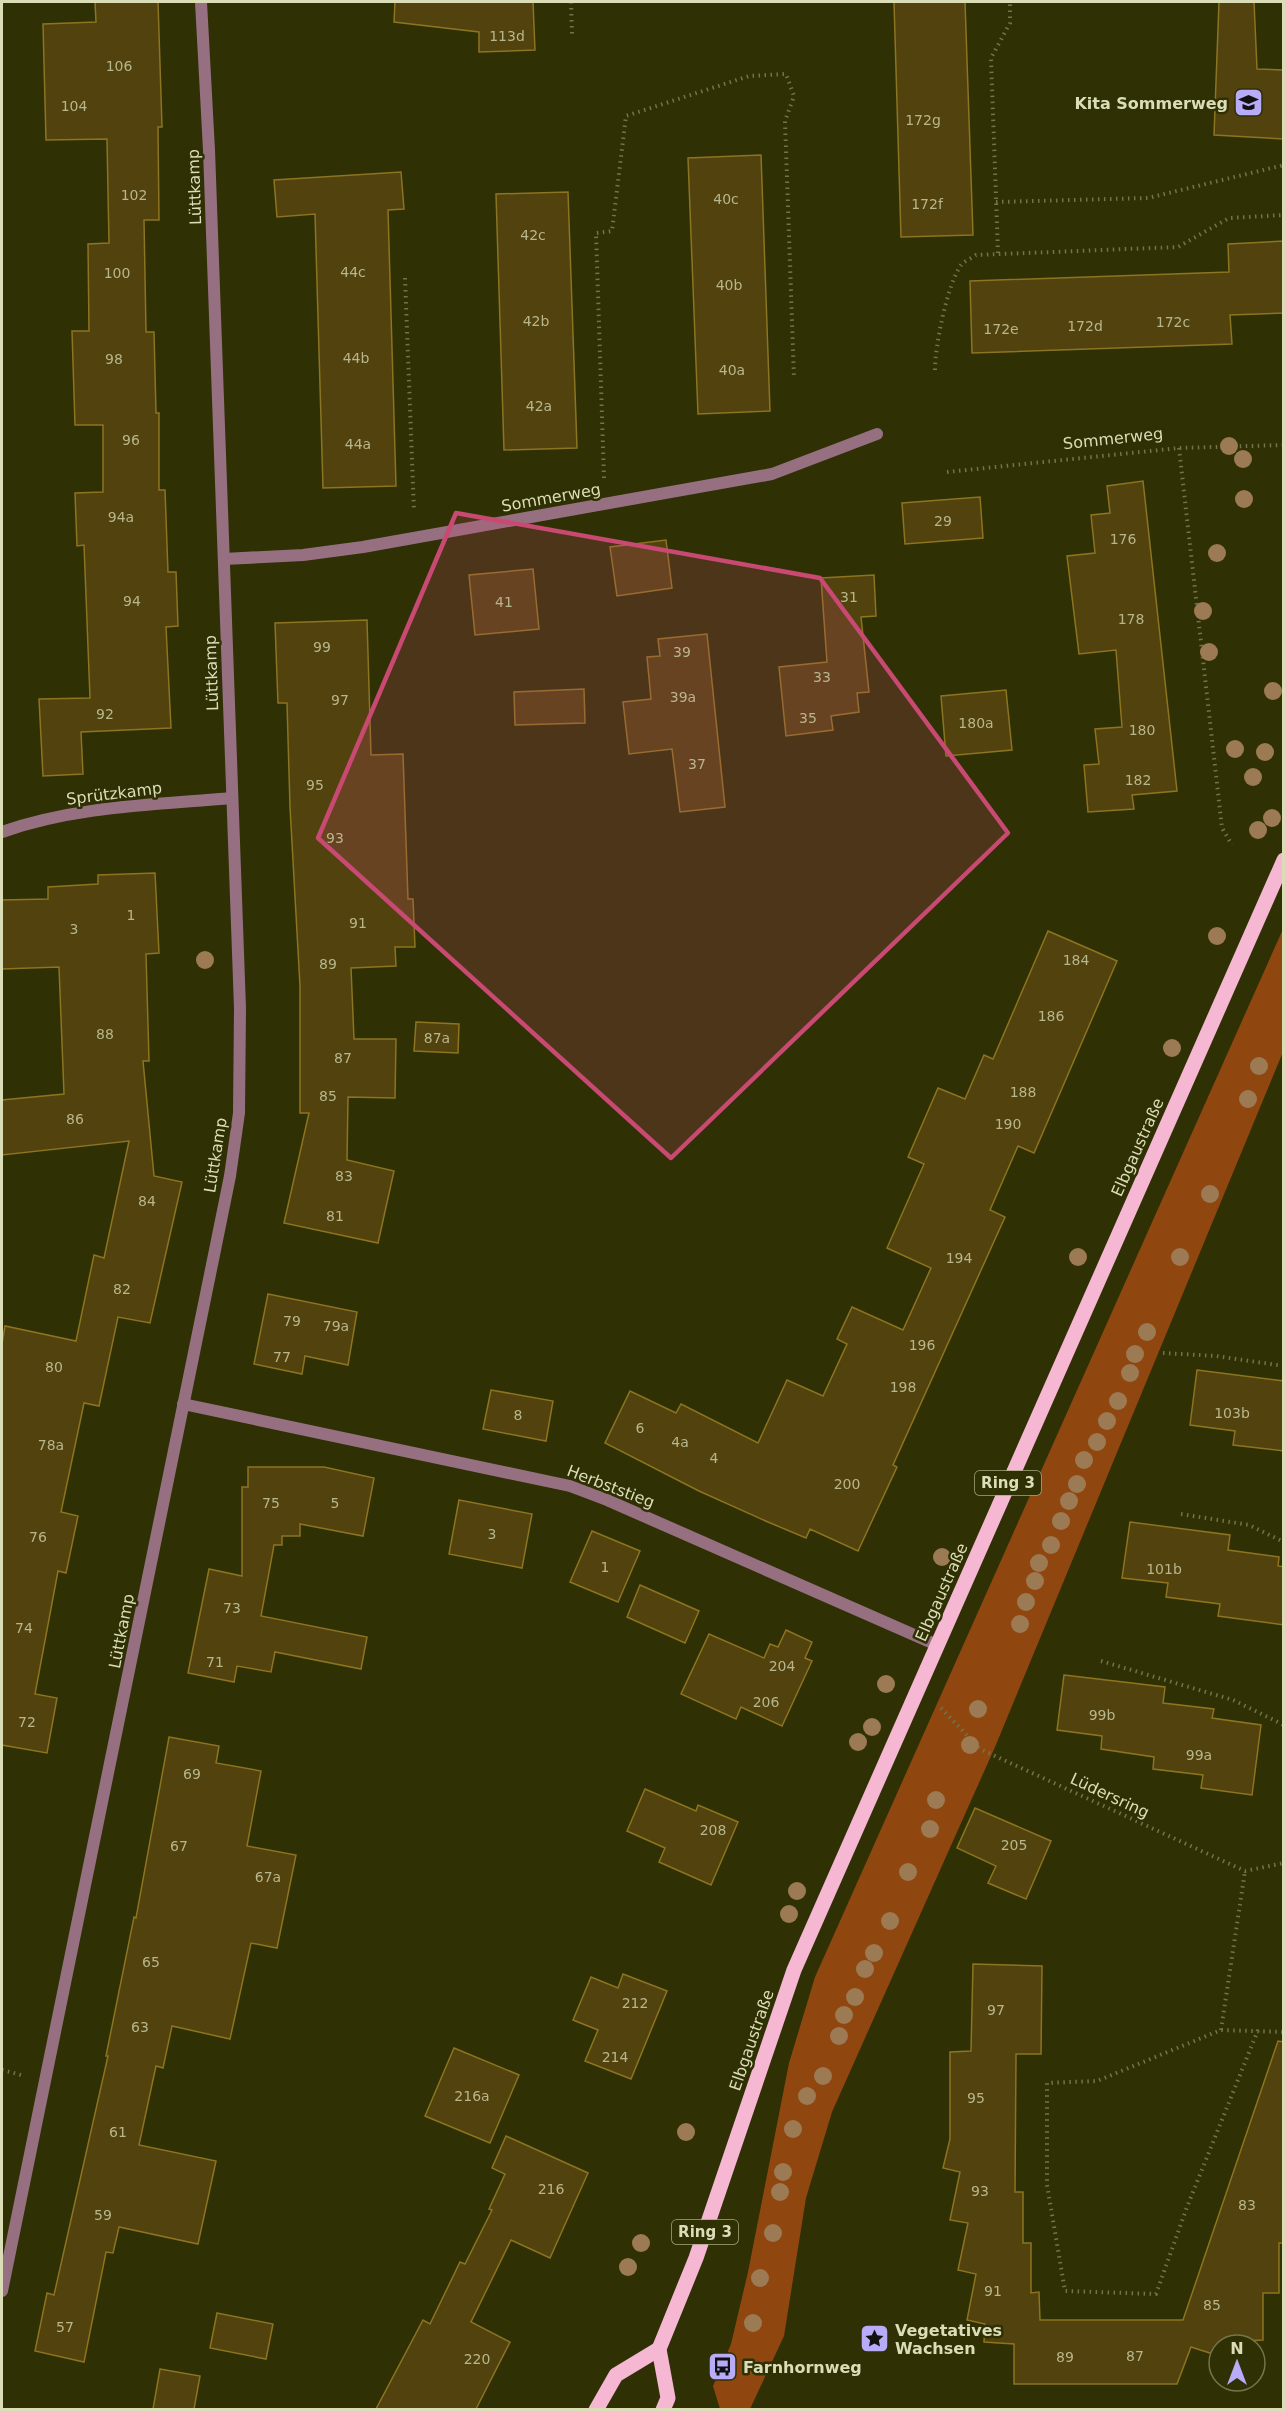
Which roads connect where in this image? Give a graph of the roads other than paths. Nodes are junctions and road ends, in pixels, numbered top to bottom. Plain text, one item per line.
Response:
1 (201, 2) edge
2 (877, 434) dead end
3 (224, 559) junction
4 (232, 798) junction
5 (2, 832) edge
6 (1284, 860) edge
7 (183, 1404) junction
8 (937, 1645) junction
9 (2, 2291) edge
10 (659, 2349) junction
11 (596, 2409) edge
12 (663, 2409) edge

1 - 3 street, Lüttkamp
2 - 3 street, Sommerweg
3 - 4 street, Lüttkamp
4 - 5 street, Sprützkamp
4 - 7 street, Lüttkamp
6 - 8 main road, Elbgaustraße / Ring 3
7 - 8 street, Herbststieg
7 - 9 street, Lüttkamp
8 - 10 main road, Elbgaustraße / Ring 3
10 - 11 main road
10 - 12 main road

